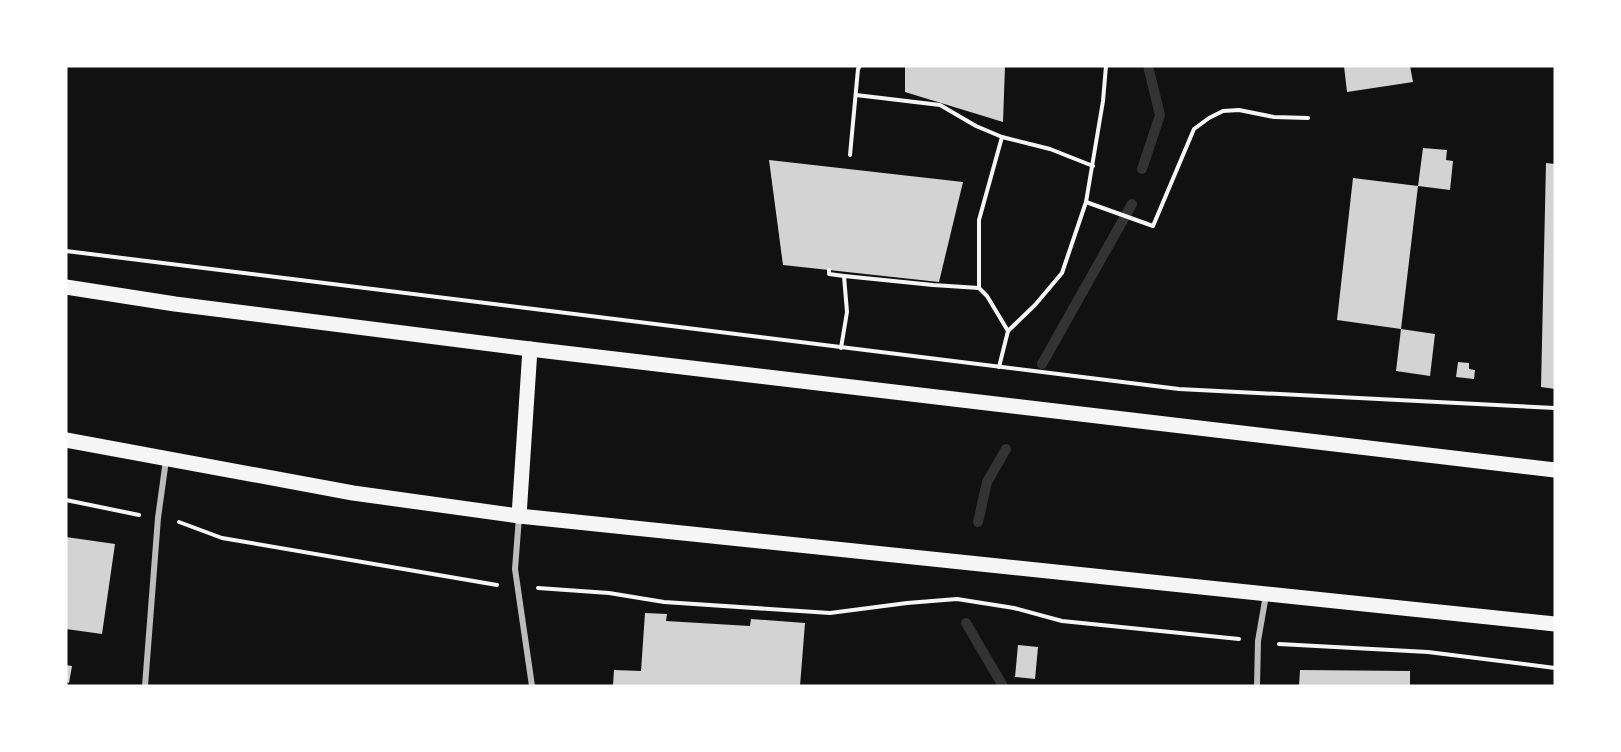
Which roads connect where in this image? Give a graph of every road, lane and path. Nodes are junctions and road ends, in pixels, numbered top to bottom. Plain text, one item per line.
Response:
1 (860, 66) edge
2 (1106, 66) edge
3 (856, 95) junction
4 (1308, 118) dead end
5 (1002, 137) junction
6 (850, 155) dead end
7 (1093, 166) junction
8 (1086, 202) junction
9 (66, 251) edge
10 (828, 270) dead end
11 (844, 276) junction
12 (66, 287) edge
13 (979, 288) junction
14 (1008, 331) junction
15 (841, 348) junction
16 (530, 349) junction
17 (999, 367) junction
18 (1555, 408) edge
19 (66, 440) edge
20 (167, 459) junction
21 (1555, 470) edge
22 (66, 500) edge
23 (519, 516) junction
24 (158, 518) junction
25 (490, 585) dead end
26 (545, 589) dead end
27 (1266, 594) junction
28 (1555, 624) edge
29 (1258, 640) junction
30 (1555, 668) edge
31 (145, 686) edge
32 (532, 686) edge
33 (1257, 686) edge

1 - 3 path
2 - 7 path
3 - 5 path
3 - 6 path
4 - 8 path
5 - 7 path
5 - 13 path
7 - 8 path
8 - 14 path
9 - 15 path
10 - 11 path
11 - 13 path
11 - 15 path
12 - 16 main road
13 - 14 path
14 - 17 path
15 - 17 path
16 - 21 main road
16 - 23 main road
17 - 18 path
19 - 20 main road
20 - 23 main road
20 - 24 street
22 - 24 path
23 - 27 main road
23 - 32 street
24 - 25 path
24 - 31 street
26 - 29 path
27 - 28 main road
27 - 29 street
29 - 30 path
29 - 33 street

